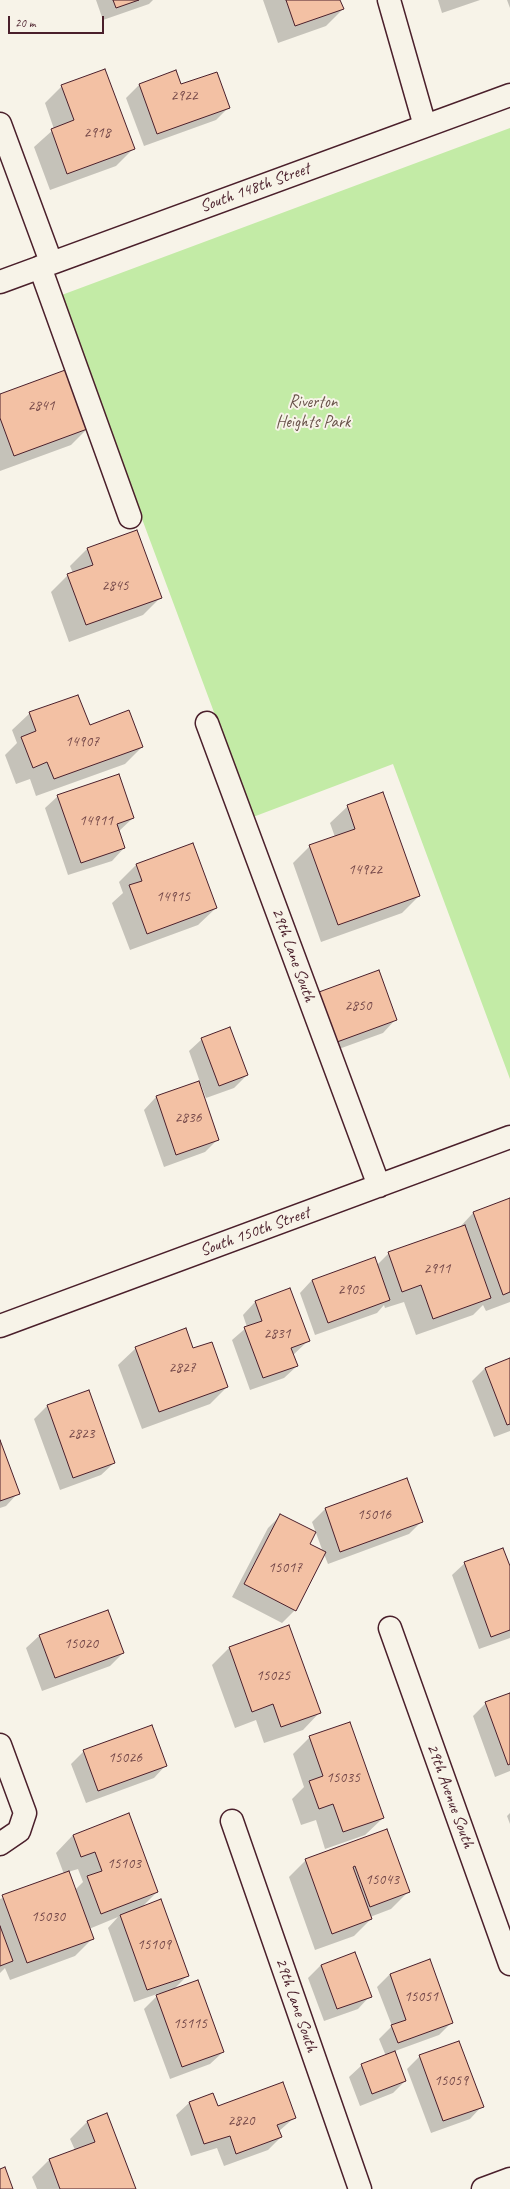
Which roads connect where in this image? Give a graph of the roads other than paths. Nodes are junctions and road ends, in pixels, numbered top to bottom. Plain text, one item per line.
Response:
1 (389, 0) edge
2 (510, 95) edge
3 (0, 124) edge
4 (425, 126) junction
5 (46, 265) junction
6 (0, 282) edge
7 (130, 517) dead end
8 (207, 723) dead end
9 (510, 1137) edge
10 (379, 1186) junction
11 (0, 1326) edge
12 (390, 1628) dead end
13 (0, 1745) edge
14 (232, 1821) dead end
15 (0, 1844) edge
16 (510, 1964) edge
17 (510, 2179) edge
18 (360, 2189) edge
19 (484, 2189) edge

1 - 4 street
2 - 4 street, South 148th Street
3 - 5 street
4 - 5 street, South 148th Street
5 - 6 street, South 148th Street
5 - 7 street
8 - 10 street, 29th Lane South
9 - 10 street, South 150th Street
10 - 11 street, South 150th Street
12 - 16 street, 29th Avenue South
13 - 15 street
14 - 18 street, 29th Lane South
17 - 19 street

